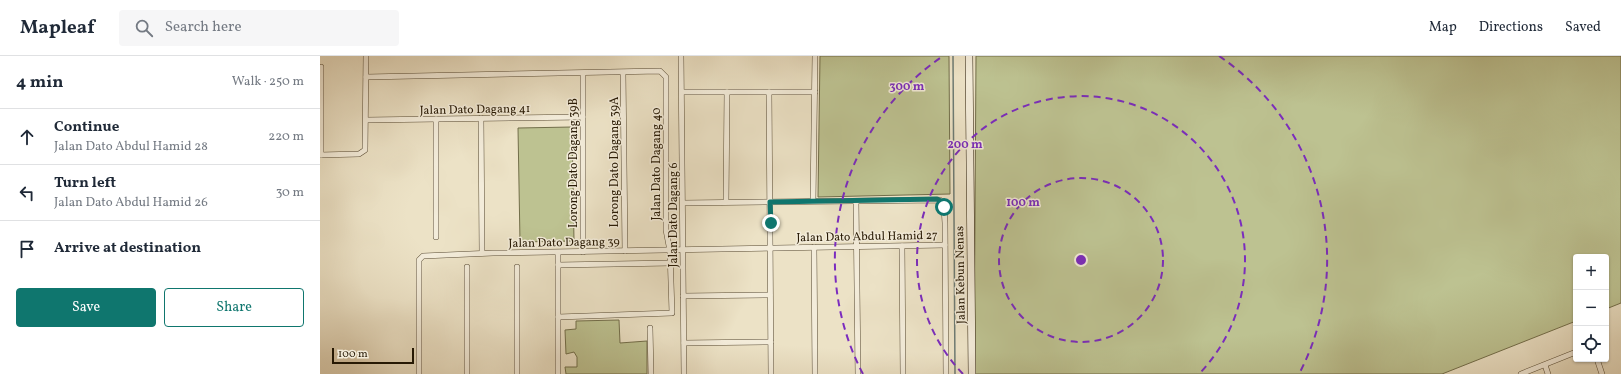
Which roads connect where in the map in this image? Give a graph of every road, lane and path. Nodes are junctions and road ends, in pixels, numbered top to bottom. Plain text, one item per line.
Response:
1 (366, 56) edge
2 (682, 56) edge
3 (815, 56) edge
4 (969, 56) edge
5 (321, 67) edge
6 (623, 73) junction
7 (583, 74) junction
8 (366, 76) junction
9 (682, 92) junction
10 (727, 92) junction
11 (769, 92) junction
12 (815, 92) junction
13 (583, 117) junction
14 (481, 118) junction
15 (436, 119) junction
16 (366, 120) junction
17 (321, 155) edge
18 (813, 201) junction
19 (856, 201) junction
20 (726, 202) junction
21 (770, 202) junction
22 (683, 203) junction
23 (436, 237) dead end
24 (945, 245) junction
25 (902, 246) junction
26 (857, 247) junction
27 (771, 248) junction
28 (814, 248) junction
29 (683, 250) junction
30 (625, 251) junction
31 (670, 251) junction
32 (584, 252) junction
33 (482, 253) junction
34 (558, 253) junction
35 (671, 263) junction
36 (558, 265) junction
37 (516, 266) dead end
38 (467, 267) dead end
39 (770, 295) junction
40 (683, 296) junction
41 (558, 317) junction
42 (650, 328) dead end
43 (771, 342) junction
44 (684, 343) junction
45 (1573, 353) edge
46 (1598, 362) edge
47 (1545, 365) junction
48 (419, 374) edge
49 (467, 374) edge
50 (517, 374) edge
51 (558, 374) edge
52 (651, 374) edge
53 (684, 374) edge
54 (771, 374) edge
55 (815, 374) edge
56 (858, 374) edge
57 (903, 374) edge
58 (946, 374) edge
59 (972, 374) edge
60 (1521, 374) edge
61 (1548, 374) edge
62 (1602, 374) edge

1 - 8 street
2 - 9 street, Jalan Dato Dagang 6
3 - 12 street
4 - 59 street, Jalan Kebun Nenas
5 - 17 street
6 - 7 street
6 - 30 street, Lorong Dato Dagang 39A
6 - 31 street, Jalan Dato Dagang 40
7 - 8 street
7 - 13 street, Lorong Dato Dagang 39B
8 - 16 street
9 - 10 street
9 - 22 street, Jalan Dato Dagang 6
10 - 11 street
10 - 20 street
11 - 12 street
11 - 21 street
12 - 18 street
13 - 14 street, Jalan Dato Dagang 41
13 - 32 street, Lorong Dato Dagang 39B
14 - 15 street, Jalan Dato Dagang 41
14 - 33 street
15 - 16 street, Jalan Dato Dagang 41
15 - 23 street
16 - 17 street
18 - 19 street
18 - 21 street
19 - 24 street
19 - 26 street
20 - 21 street
20 - 22 street
21 - 27 street
22 - 29 street, Jalan Dato Dagang 6
24 - 25 street, Jalan Dato Abdul Hamid 27
24 - 58 street
25 - 26 street, Jalan Dato Abdul Hamid 27
25 - 57 street
26 - 28 street, Jalan Dato Abdul Hamid 27
26 - 56 street
27 - 28 street, Jalan Dato Abdul Hamid 27
27 - 29 street, Jalan Dato Abdul Hamid 27
27 - 39 street
28 - 55 street
29 - 31 street, Jalan Dato Abdul Hamid 27
29 - 40 street, Jalan Dato Dagang 6
30 - 31 street, Jalan Dato Dagang 39
30 - 32 street, Jalan Dato Dagang 39
31 - 35 street, Jalan Dato Dagang 40
32 - 34 street, Jalan Dato Dagang 39
33 - 34 street, Jalan Dato Dagang 39
33 - 48 street, Jalan Dato Dagang 39
34 - 36 street
35 - 36 street
35 - 41 street, Jalan Dato Dagang 40
36 - 41 street
37 - 50 street
38 - 49 street
39 - 40 street
39 - 43 street
40 - 44 street, Jalan Dato Dagang 6
41 - 51 street
42 - 52 street
43 - 44 street
43 - 54 street
44 - 53 street, Jalan Dato Dagang 6
45 - 47 street
46 - 62 street
47 - 60 street
47 - 61 street

